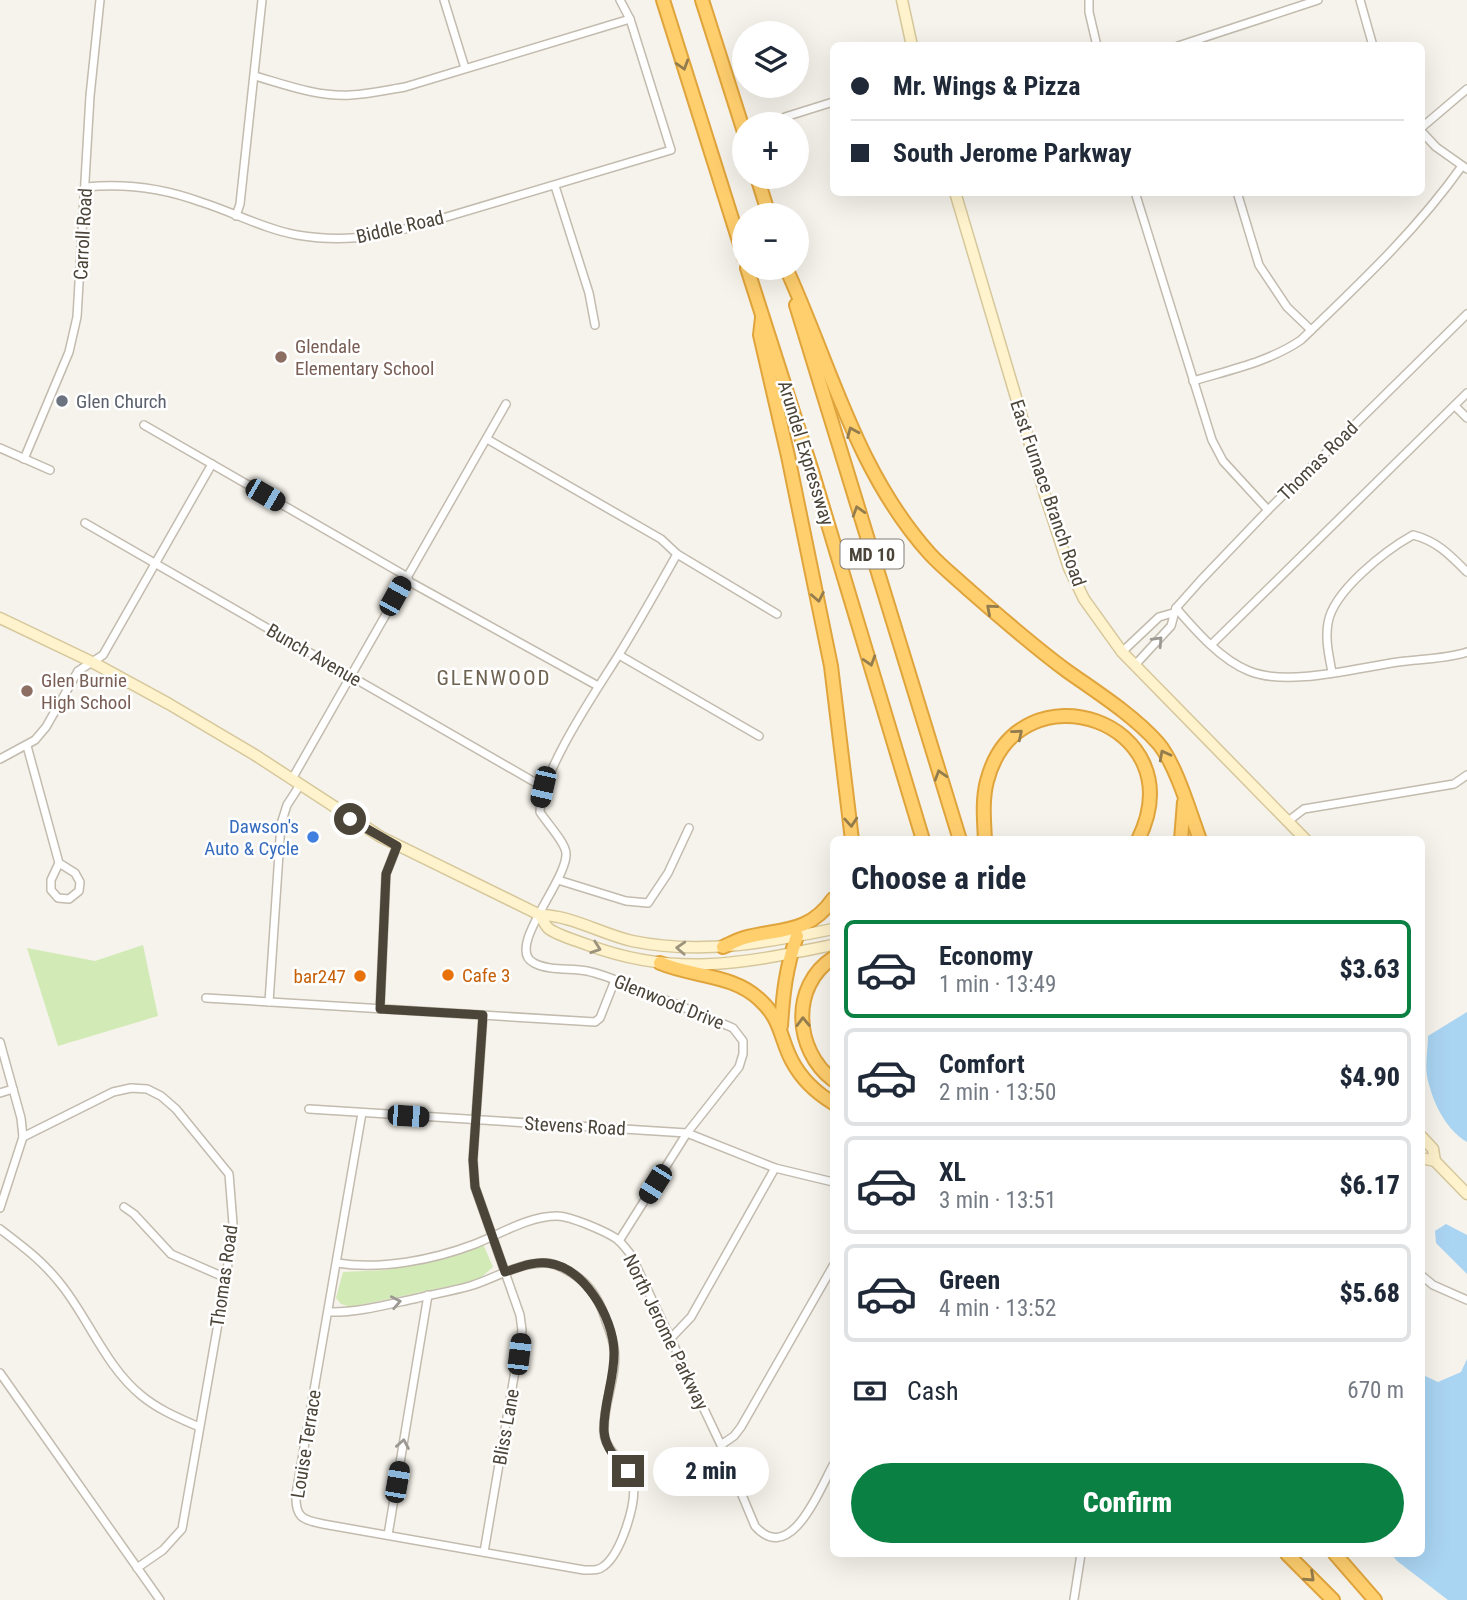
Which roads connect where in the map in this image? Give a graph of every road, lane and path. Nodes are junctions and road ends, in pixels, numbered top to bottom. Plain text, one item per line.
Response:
1 (100, 0) edge
2 (262, 0) edge
3 (444, 0) edge
4 (620, 0) edge
5 (663, 0) edge
6 (702, 0) edge
7 (902, 0) edge
8 (1089, 0) edge
9 (1318, 0) edge
10 (1360, 0) edge
11 (630, 19) junction
12 (911, 42) edge
13 (1096, 42) edge
14 (1196, 42) edge
15 (1372, 42) edge
16 (465, 68) junction
17 (255, 76) junction
18 (1467, 89) edge
19 (830, 103) edge
20 (738, 112) edge
21 (801, 112) edge
22 (1425, 126) edge
23 (1425, 134) edge
24 (1465, 168) edge
25 (555, 186) junction
26 (86, 187) junction
27 (956, 196) edge
28 (1136, 196) edge
29 (1238, 196) edge
30 (236, 216) junction
31 (732, 219) edge
32 (751, 280) edge
33 (790, 280) edge
34 (792, 280) edge
35 (1467, 314) edge
36 (763, 315) junction
37 (595, 324) dead end
38 (1311, 330) junction
39 (1193, 382) junction
40 (1467, 393) edge
41 (506, 404) dead end
42 (1455, 406) junction
43 (1467, 418) edge
44 (144, 425) dead end
45 (487, 439) junction
46 (0, 448) edge
47 (24, 458) junction
48 (212, 464) junction
49 (50, 470) dead end
50 (1268, 510) junction
51 (85, 523) dead end
52 (677, 554) junction
53 (157, 564) junction
54 (1467, 572) edge
55 (406, 576) junction
56 (1175, 610) junction
57 (777, 614) dead end
58 (0, 618) edge
59 (1212, 644) junction
60 (1122, 652) junction
61 (1467, 652) edge
62 (619, 655) junction
63 (92, 662) junction
64 (1135, 665) junction
65 (1332, 672) junction
66 (350, 676) junction
67 (598, 686) junction
68 (759, 736) dead end
69 (27, 746) junction
70 (0, 759) edge
71 (1467, 775) edge
72 (296, 782) junction
73 (543, 787) junction
74 (1184, 798) junction
75 (1287, 822) junction
76 (918, 824) junction
77 (689, 828) dead end
78 (852, 836) edge
79 (915, 836) edge
80 (922, 836) edge
81 (959, 836) edge
82 (985, 836) edge
83 (1140, 836) edge
84 (1181, 836) edge
85 (1198, 836) edge
86 (1302, 836) edge
87 (397, 846) junction
88 (59, 863) junction
89 (558, 880) junction
90 (830, 902) edge
91 (540, 915) junction
92 (830, 930) edge
93 (797, 936) junction
94 (830, 946) edge
95 (723, 947) junction
96 (791, 954) junction
97 (830, 961) edge
98 (660, 963) junction
99 (615, 980) junction
100 (206, 998) dead end
101 (269, 1002) junction
102 (380, 1009) junction
103 (483, 1015) junction
104 (780, 1027) junction
105 (0, 1042) edge
106 (830, 1078) edge
107 (13, 1089) junction
108 (0, 1093) edge
109 (830, 1101) edge
110 (309, 1109) dead end
111 (362, 1113) junction
112 (477, 1121) junction
113 (687, 1133) junction
114 (23, 1137) junction
115 (1425, 1140) edge
116 (1425, 1159) edge
117 (1435, 1161) junction
118 (775, 1168) junction
119 (830, 1182) edge
120 (1467, 1194) edge
121 (124, 1207) dead end
122 (0, 1208) edge
123 (0, 1229) edge
124 (492, 1237) junction
125 (619, 1241) junction
126 (337, 1263) junction
127 (830, 1271) edge
128 (505, 1272) junction
129 (226, 1278) junction
130 (1425, 1278) edge
131 (429, 1295) junction
132 (1467, 1300) edge
133 (328, 1312) junction
134 (671, 1338) junction
135 (0, 1373) edge
136 (199, 1427) junction
137 (721, 1445) junction
138 (830, 1470) edge
139 (388, 1535) junction
140 (484, 1552) junction
141 (1080, 1557) edge
142 (1290, 1557) edge
143 (1338, 1557) edge
144 (137, 1568) junction
145 (1074, 1599) edge
146 (160, 1600) edge
147 (1333, 1600) edge
148 (1375, 1600) edge

1 - 26 street, Carroll Road
2 - 17 street
3 - 16 street
4 - 11 street
5 -> 31 highway
6 - 20 highway
7 - 12 main road
8 - 13 street
9 - 14 street
10 - 15 street
11 - 16 street
11 - 25 street, Biddle Road
16 - 17 street
17 - 30 street
18 - 22 street
19 - 21 street
23 - 24 street
24 - 38 street
25 - 30 street, Biddle Road
25 - 37 street
26 - 30 street, Biddle Road
26 - 47 street, Carroll Road
27 - 60 main road, East Furnace Branch Road
28 - 39 street
29 - 38 street
32 - 36 highway, Arundel Expressway / MD 10
81 -> 33 highway, Arundel Expressway / MD 10
74 -> 34 highway
35 - 50 street, Thomas Road
36 -> 76 highway, Arundel Expressway / MD 10
36 -> 78 highway
38 - 39 street
39 - 50 street
40 - 42 street
41 - 45 street
42 - 43 street
42 - 59 street
44 - 48 street
45 - 52 street
45 - 55 street
46 - 47 street
47 - 49 street
48 - 53 street
48 - 55 street
50 - 56 street, Thomas Road
51 - 53 street, Bunch Avenue
52 - 57 street
52 - 62 street
53 - 63 street
53 - 66 street, Bunch Avenue
54 - 65 street
55 - 66 street
55 - 67 street
56 - 59 street
56 - 60 street, Thomas Road
64 -> 56 street, Thomas Road
58 - 63 main road
59 - 65 street
60 - 64 main road, East Furnace Branch Road
61 - 65 street
62 - 67 street
62 - 68 street
63 - 69 street
63 - 72 main road
64 - 75 main road, East Furnace Branch Road
66 - 72 street
66 - 73 street, Bunch Avenue
67 - 73 street
69 - 70 street
69 - 88 street
71 - 75 street
72 - 87 main road
72 - 101 street
73 - 89 street
74 - 84 highway
74 - 85 highway
75 - 86 main road, East Furnace Branch Road
76 - 79 highway
76 - 80 highway, Arundel Expressway / MD 10
77 - 89 street
82 -> 83 highway
87 - 91 main road
87 - 102 street
88 - 88 street
89 - 91 street
90 - 95 highway
95 -> 91 main road
91 -> 98 main road
91 - 99 street, Glenwood Drive
92 - 93 main road
93 - 95 main road
93 - 96 highway
94 - 96 main road
96 - 98 main road
96 - 104 highway
106 -> 97 highway
98 - 104 highway
99 - 103 street
99 - 113 street, Glenwood Drive
100 - 101 street
101 - 102 street
102 - 103 street
103 - 112 street, Bliss Lane
104 - 109 highway
105 - 107 street
107 - 108 street
107 - 114 street
110 - 111 street, Stevens Road
111 - 112 street, Stevens Road
111 - 126 street, Louise Terrace
112 - 113 street, Stevens Road
112 - 124 street, Bliss Lane
113 - 118 street, Stevens Road
113 - 125 street, Glenwood Drive
114 - 122 street
114 - 129 street, Thomas Road
115 - 117 main road
116 - 117 main road
117 - 120 main road
118 - 119 street, Stevens Road
118 - 134 street
121 - 129 street
123 - 136 street
124 - 125 street, North Jerome Parkway
124 - 126 street, North Jerome Parkway
124 - 128 street, Bliss Lane
125 - 134 street, North Jerome Parkway
126 - 133 street, Louise Terrace
127 - 137 street
128 - 131 street
128 - 140 street, Bliss Lane
128 - 140 street, Louise Terrace
129 - 136 street, Thomas Road
130 - 132 street
133 -> 131 street
139 -> 131 street
133 - 139 street, Louise Terrace
134 - 137 street, North Jerome Parkway
135 - 144 street
136 - 144 street, Thomas Road
137 - 138 street, North Jerome Parkway
139 - 140 street, Louise Terrace
141 - 145 street
142 -> 147 highway
143 - 148 highway
144 - 146 street

